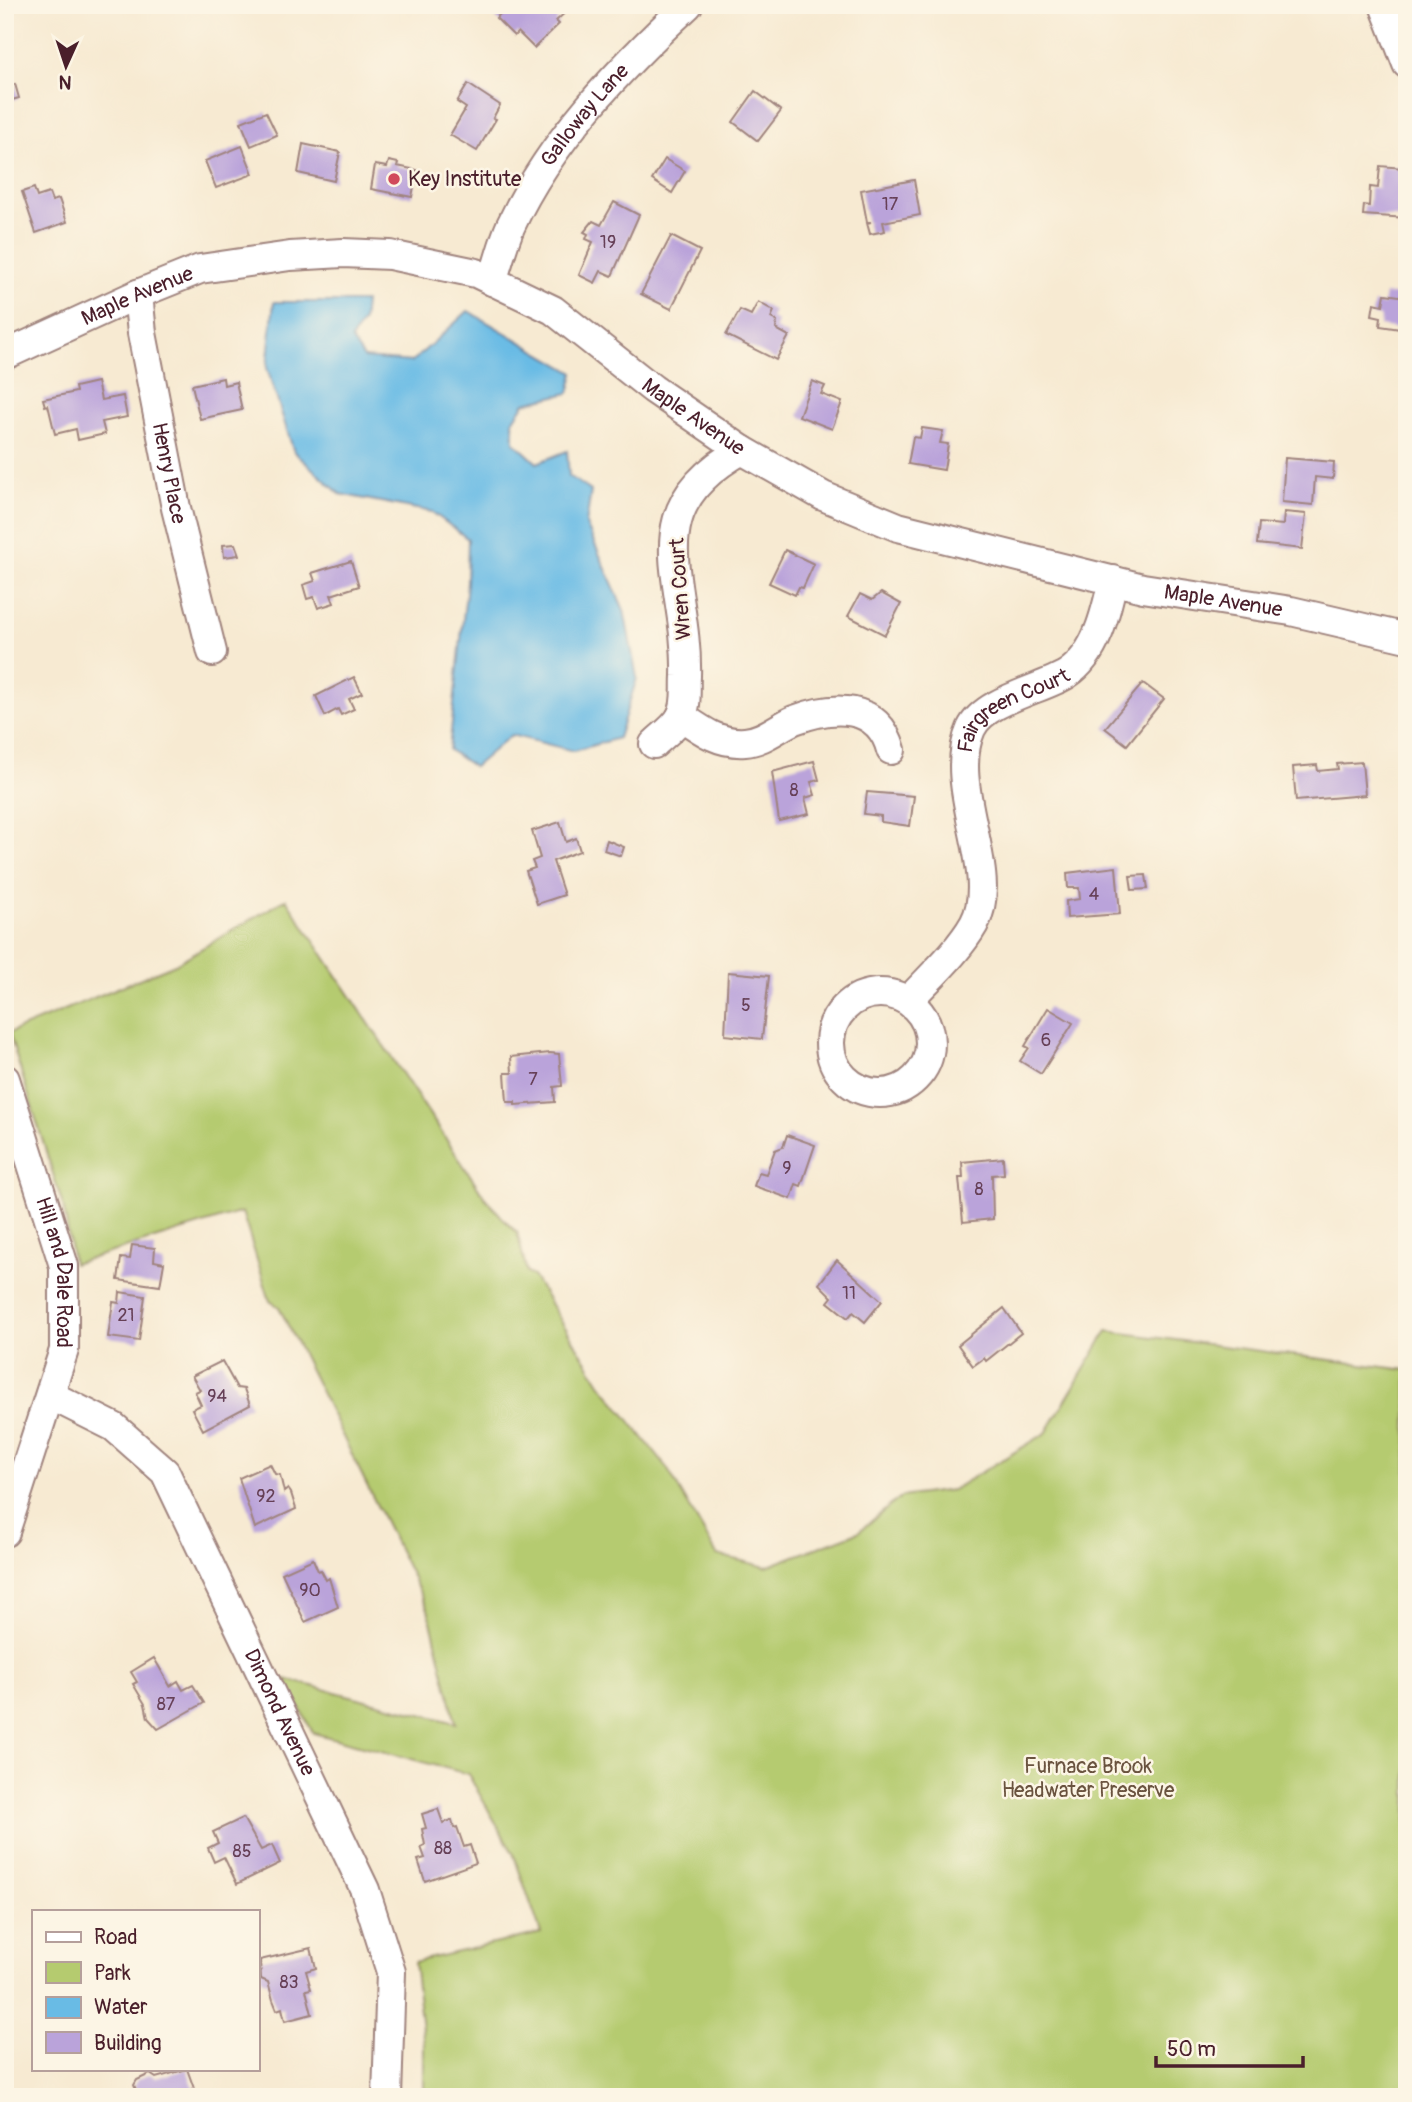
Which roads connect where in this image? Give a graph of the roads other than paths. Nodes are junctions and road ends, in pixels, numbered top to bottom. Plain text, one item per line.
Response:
1 (688, 5) edge
2 (1384, 5) edge
3 (1407, 64) edge
4 (492, 281) junction
5 (138, 294) junction
6 (5, 355) edge
7 (742, 450) junction
8 (1113, 580) junction
9 (1407, 638) edge
10 (212, 652) dead end
11 (681, 716) junction
12 (654, 744) dead end
13 (891, 750) dead end
14 (908, 1001) dead end
15 (5, 1079) edge
16 (52, 1391) junction
17 (5, 1532) edge
18 (387, 2097) edge

1 - 4 street, Galloway Lane
2 - 3 street
4 - 5 street, Maple Avenue
4 - 7 street, Maple Avenue
5 - 6 street, Maple Avenue
5 - 10 street, Henry Place
7 - 8 street, Maple Avenue
7 - 11 street, Wren Court
8 - 9 street, Maple Avenue
8 - 14 street, Fairgreen Court
11 - 12 street
11 - 13 street
15 - 16 street, Hill and Dale Road
16 - 17 street, Hill and Dale Road
16 - 18 street, Dimond Avenue

